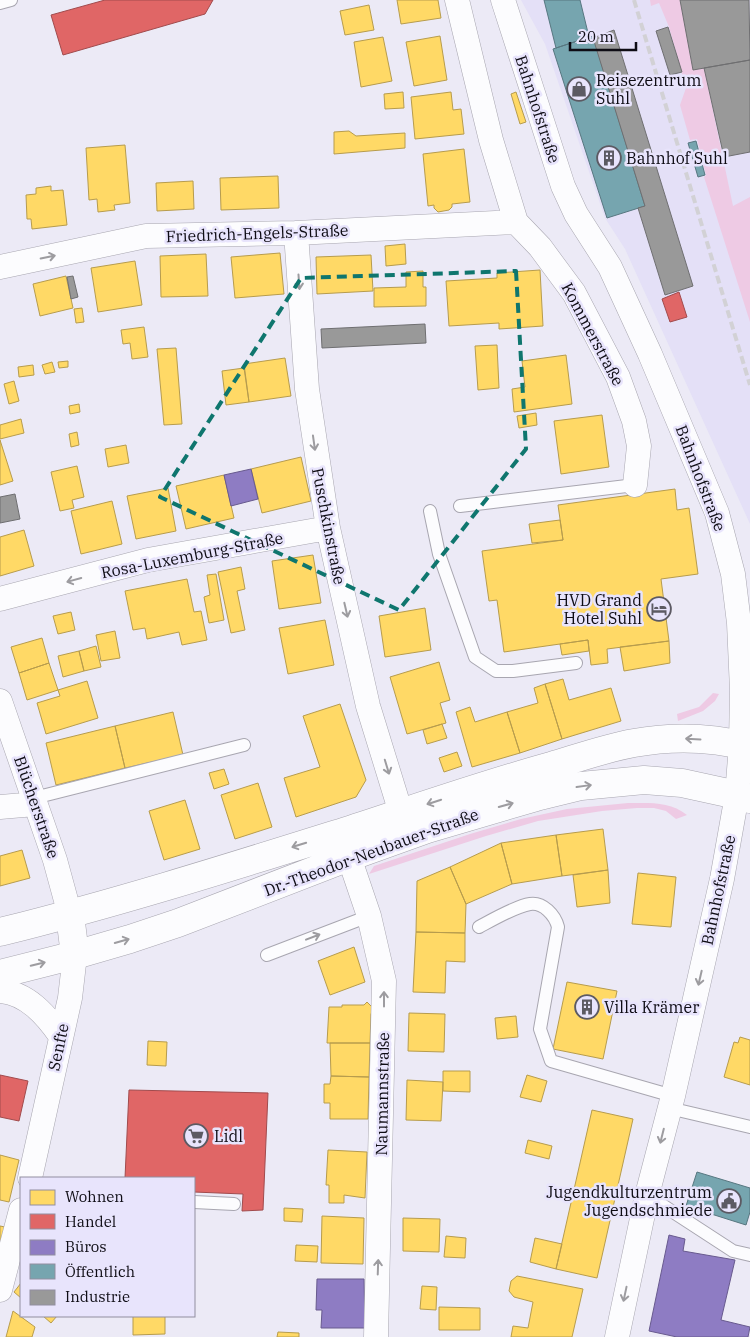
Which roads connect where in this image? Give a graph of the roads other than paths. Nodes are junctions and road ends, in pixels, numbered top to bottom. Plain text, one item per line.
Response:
1 (11, 0) edge
2 (457, 0) edge
3 (503, 0) edge
4 (0, 3) edge
5 (516, 222) junction
6 (296, 233) junction
7 (0, 267) edge
8 (635, 485) joint
9 (460, 506) dead end
10 (430, 511) dead end
11 (328, 528) junction
12 (0, 600) edge
13 (576, 663) dead end
14 (0, 701) edge
15 (244, 745) dead end
16 (746, 746) edge
17 (744, 797) edge
18 (34, 801) junction
19 (0, 807) edge
20 (401, 813) junction
21 (348, 857) junction
22 (70, 915) junction
23 (369, 916) junction
24 (479, 927) dead end
25 (0, 932) edge
26 (76, 955) junction
27 (267, 955) dead end
28 (0, 974) edge
29 (0, 991) edge
30 (60, 1035) junction
31 (671, 1102) junction
32 (750, 1127) edge
33 (34, 1177) edge
34 (647, 1195) junction
35 (195, 1202) edge
36 (234, 1204) dead end
37 (20, 1214) edge
38 (750, 1255) edge
39 (0, 1290) edge
40 (376, 1337) edge
41 (617, 1337) edge

1 - 4 lane
2 - 5 street, Kommerstraße
3 - 16 street, Bahnhofstraße
5 - 6 street, Friedrich-Engels-Straße
5 - 8 street, Kommerstraße
7 -> 6 street, Friedrich-Engels-Straße
6 -> 11 street, Puschkinstraße
8 - 9 lane, Kommerstraße
10 - 13 lane
11 -> 12 street, Rosa-Luxemburg-Straße
11 -> 20 street, Puschkinstraße
14 - 18 street, Blücherstraße
15 - 18 lane
16 - 17 street, Bahnhofstraße
16 -> 20 main road, Dr.-Theodor-Neubauer-Straße
21 -> 17 main road, Dr.-Theodor-Neubauer-Straße
17 -> 31 street, Bahnhofstraße
18 - 19 street
18 - 22 street, Blücherstraße
20 -> 22 main road, Dr.-Theodor-Neubauer-Straße
21 - 23 street, Naumannstraße
26 -> 21 main road, Dr.-Theodor-Neubauer-Straße
22 - 25 main road, Dr.-Theodor-Neubauer-Straße
22 - 26 main road, Senfte
27 -> 23 lane
40 -> 23 street, Naumannstraße
24 - 31 lane
28 -> 26 main road, Dr.-Theodor-Neubauer-Straße
26 - 30 street, Senfte
29 - 30 street
30 - 33 street, Senfte
31 - 32 lane
31 -> 34 street, Bahnhofstraße
34 - 38 lane
34 -> 41 street, Bahnhofstraße
35 - 36 lane
37 - 39 street

